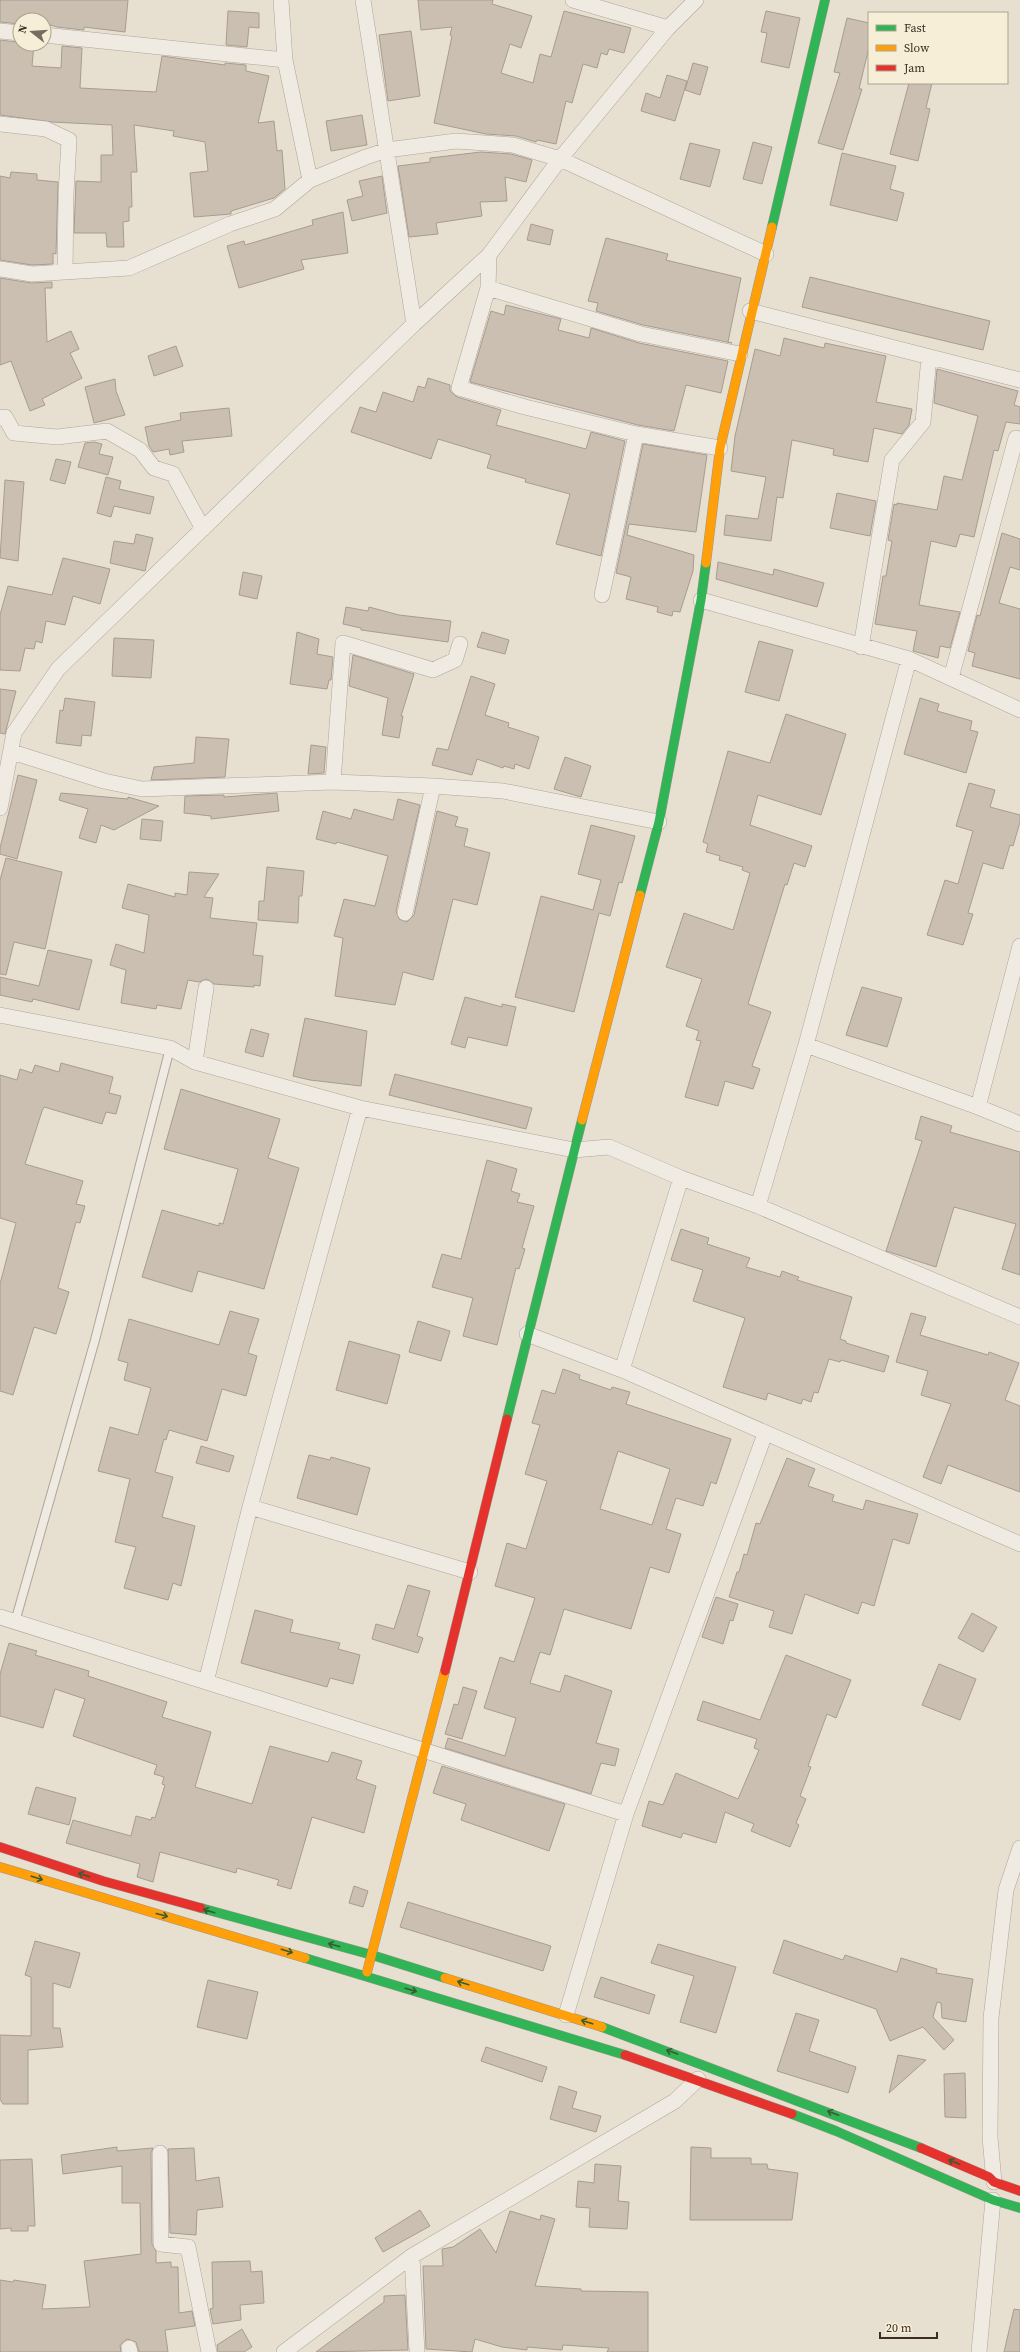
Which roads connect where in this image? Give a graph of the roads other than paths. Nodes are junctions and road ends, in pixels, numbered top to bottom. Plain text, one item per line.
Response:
1 (281, 0) edge
2 (363, 0) edge
3 (573, 0) edge
4 (696, 0) edge
5 (824, 0) edge
6 (668, 28) junction
7 (0, 31) edge
8 (12, 32) edge
9 (52, 36) edge
10 (285, 60) junction
11 (0, 124) edge
12 (387, 150) junction
13 (560, 158) junction
14 (310, 180) junction
15 (766, 254) junction
16 (489, 255) junction
17 (0, 269) edge
18 (65, 272) junction
19 (488, 288) junction
20 (750, 311) junction
21 (414, 324) junction
22 (740, 354) junction
23 (929, 357) junction
24 (1020, 380) edge
25 (2, 416) edge
26 (636, 434) junction
27 (1016, 438) dead end
28 (720, 448) junction
29 (203, 529) junction
30 (602, 595) dead end
31 (701, 600) junction
32 (460, 644) dead end
33 (862, 646) junction
34 (909, 659) junction
35 (951, 678) junction
36 (1020, 710) edge
37 (7, 731) edge
38 (12, 752) junction
39 (333, 782) junction
40 (433, 786) junction
41 (0, 808) edge
42 (659, 822) junction
43 (405, 913) dead end
44 (1019, 951) edge
45 (206, 988) dead end
46 (0, 1015) edge
47 (806, 1045) junction
48 (170, 1048) junction
49 (195, 1062) junction
50 (978, 1107) junction
51 (360, 1108) junction
52 (1020, 1124) edge
53 (574, 1150) junction
54 (681, 1178) junction
55 (758, 1206) junction
56 (1020, 1317) edge
57 (527, 1334) junction
58 (622, 1370) junction
59 (765, 1434) junction
60 (250, 1507) junction
61 (1020, 1544) edge
62 (470, 1572) junction
63 (0, 1617) edge
64 (15, 1622) junction
65 (206, 1682) junction
66 (424, 1753) junction
67 (626, 1814) junction
68 (0, 1847) edge
69 (1020, 1848) edge
70 (0, 1867) edge
71 (372, 1955) junction
72 (366, 1977) junction
73 (566, 2015) junction
74 (698, 2079) junction
75 (160, 2153) dead end
76 (994, 2182) junction
77 (1020, 2191) edge
78 (993, 2200) junction
79 (1020, 2208) edge
80 (412, 2256) junction
81 (209, 2352) edge
82 (284, 2352) edge
83 (417, 2352) edge
84 (979, 2352) edge

1 - 10 street
2 - 12 street
3 - 6 street
4 - 6 street
5 - 15 main road
6 - 13 street
7 - 8 street
9 - 10 street
10 - 14 street
11 - 18 street
12 - 13 street
12 - 14 street
12 - 21 street
13 - 15 street
13 - 16 street
14 - 18 street
15 - 20 main road
16 - 19 street
16 - 21 street
17 - 18 street
19 - 22 street
19 - 26 street
20 - 22 main road
20 - 23 street
21 - 29 street
22 - 28 main road
23 - 24 street
23 - 33 street
25 - 29 street
26 - 28 street
26 - 30 street
27 - 35 street
28 - 31 main road
29 - 37 street
31 - 33 street
31 - 42 main road
32 - 39 street
33 - 34 street
34 - 35 street
34 - 47 street
35 - 36 street
37 - 38 street
38 - 39 street
38 - 41 street
39 - 40 street
40 - 42 street
40 - 43 street
42 - 53 main road
44 - 50 street
45 - 49 street
46 - 48 street
47 - 50 street
47 - 55 street
48 - 49 street
48 - 64 lane
49 - 51 street
50 - 52 street
51 - 53 street
51 - 60 street
53 - 54 street
53 - 57 main road
54 - 55 street
54 - 58 street
55 - 56 street
57 - 58 street
57 - 62 main road
58 - 59 street
59 - 61 street
59 - 67 street
60 - 62 street
60 - 65 street
62 - 66 main road
63 - 64 street
64 - 65 street
65 - 66 street
66 - 67 street
66 - 71 main road
67 - 73 street
71 -> 68 main road
69 - 76 street
70 -> 72 main road
71 - 72 main road
73 -> 71 main road
72 -> 74 main road
76 -> 73 main road
74 - 78 main road
74 - 80 street
75 - 81 street
76 - 77 main road
78 - 79 main road
78 - 84 street
80 - 82 street
80 - 83 street

